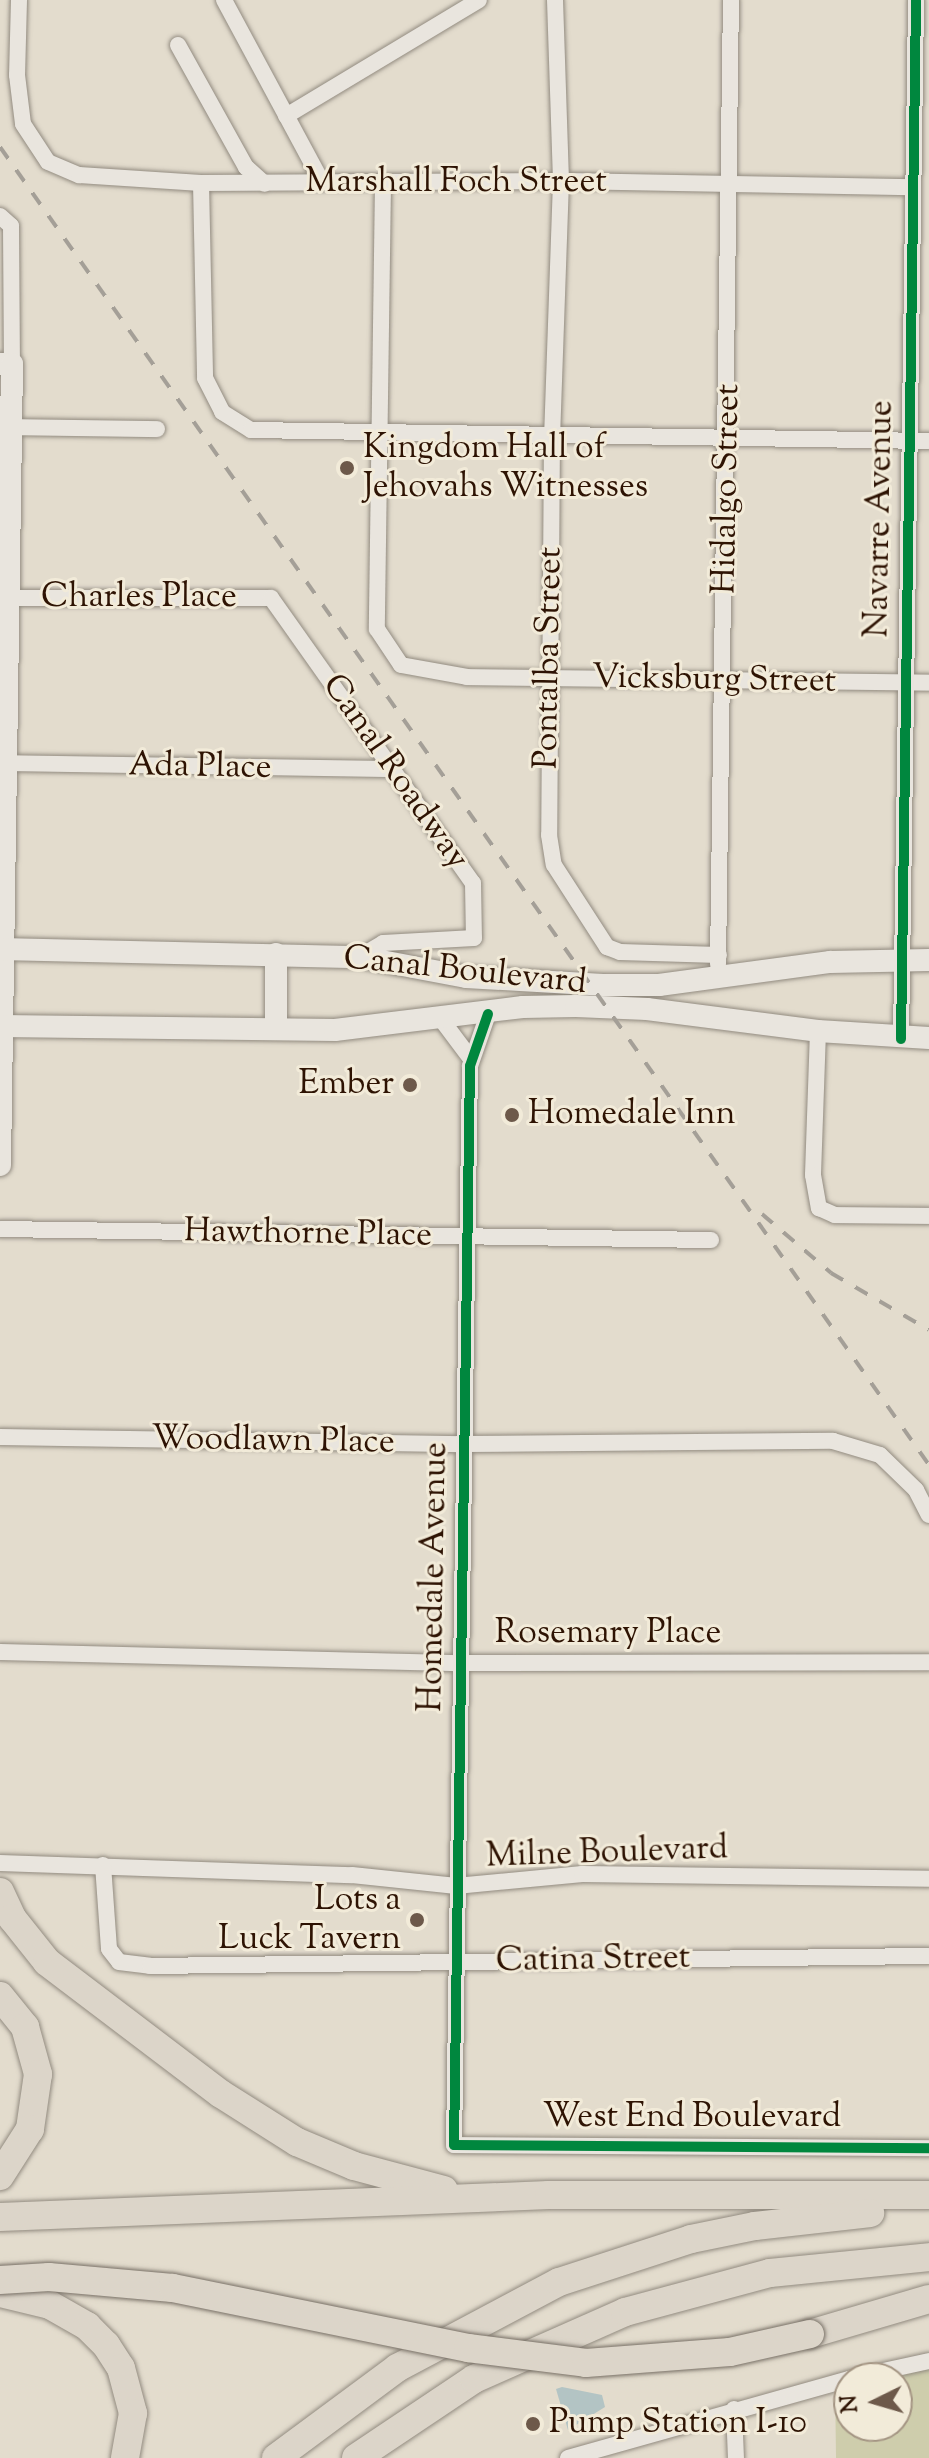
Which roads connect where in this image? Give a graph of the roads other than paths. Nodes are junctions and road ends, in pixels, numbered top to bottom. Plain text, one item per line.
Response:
1 (19, 0) edge
2 (224, 0) edge
3 (479, 0) edge
4 (555, 0) edge
5 (731, 0) edge
6 (916, 0) edge
7 (178, 45) dead end
8 (286, 116) junction
9 (561, 181) junction
10 (322, 182) junction
11 (201, 183) junction
12 (383, 183) junction
13 (265, 184) junction
14 (729, 185) junction
15 (913, 187) junction
16 (0, 216) edge
17 (6, 364) edge
18 (157, 429) dead end
19 (6, 432) edge
20 (380, 432) junction
21 (552, 435) junction
22 (728, 437) junction
23 (909, 440) junction
24 (929, 441) edge
25 (4, 559) edge
26 (8, 598) junction
27 (271, 598) joint
28 (3, 658) edge
29 (550, 678) junction
30 (724, 680) junction
31 (906, 682) junction
32 (929, 683) edge
33 (2, 764) edge
34 (394, 769) junction
35 (2, 846) edge
36 (1, 949) edge
37 (276, 954) junction
38 (360, 957) junction
39 (902, 960) junction
40 (929, 960) edge
41 (718, 966) junction
42 (488, 1014) junction
43 (441, 1019) junction
44 (1, 1026) edge
45 (276, 1029) junction
46 (818, 1031) junction
47 (929, 1038) edge
48 (901, 1039) junction
49 (471, 1059) junction
50 (0, 1165) edge
51 (929, 1216) edge
52 (0, 1229) edge
53 (469, 1237) junction
54 (711, 1240) dead end
55 (0, 1437) edge
56 (465, 1444) junction
57 (929, 1515) edge
58 (0, 1652) edge
59 (929, 1662) edge
60 (461, 1663) junction
61 (0, 1863) edge
62 (103, 1865) junction
63 (929, 1879) edge
64 (456, 1886) junction
65 (0, 1892) edge
66 (929, 1956) edge
67 (457, 1962) junction
68 (0, 1996) edge
69 (454, 2145) joint
70 (929, 2148) edge
71 (0, 2176) edge
72 (929, 2195) edge
73 (480, 2197) junction
74 (929, 2210) edge
75 (0, 2217) edge
76 (929, 2257) edge
77 (0, 2280) edge
78 (0, 2293) edge
79 (929, 2299) edge
80 (833, 2383) edge
81 (734, 2409) junction
82 (125, 2458) edge
83 (276, 2458) edge
84 (356, 2458) edge
85 (568, 2458) edge
86 (736, 2458) edge

1 - 11 street, Marshall Foch Street
2 - 8 street
3 - 8 street
4 - 9 street, Pontalba Street
5 - 14 street, Hidalgo Street
6 - 15 street, Navarre Avenue
7 - 13 street
8 - 10 street
9 - 12 street, Marshall Foch Street
9 - 14 street, Marshall Foch Street
9 - 21 street, Pontalba Street
10 - 12 street, Marshall Foch Street
10 - 13 street, Marshall Foch Street
11 - 13 street, Marshall Foch Street
11 - 20 street
12 - 20 street
14 - 15 street, Marshall Foch Street
14 - 22 street, Hidalgo Street
15 - 23 street, Navarre Avenue
16 - 17 street
17 - 19 main road
18 - 19 street
19 - 25 main road
20 - 21 street
20 - 29 street, Vicksburg Street
21 - 22 street
21 - 29 street, Pontalba Street
22 - 23 street
22 - 30 street, Hidalgo Street
23 - 24 street
23 - 31 street, Navarre Avenue
25 - 26 main road
26 - 27 street, Charles Place
26 - 28 main road
27 - 34 street, Canal Roadway
28 - 33 main road
29 - 30 street, Vicksburg Street
29 - 41 street, Pontalba Street
30 - 31 street, Vicksburg Street
30 - 41 street, Hidalgo Street
31 - 32 street, Vicksburg Street
31 - 39 street, Navarre Avenue
33 - 34 street, Ada Place
33 - 35 main road
34 - 38 street, Canal Roadway
35 - 36 main road
36 - 37 main road, Canal Boulevard
36 - 44 main road
37 - 38 main road, Canal Boulevard
37 - 45 main road
38 - 41 main road, Canal Boulevard
39 - 40 main road, Canal Boulevard
39 - 41 main road, Canal Boulevard
39 - 48 street, Navarre Avenue
42 - 43 main road, Canal Boulevard
42 - 46 main road, Canal Boulevard
42 - 49 street, Homedale Avenue
43 - 45 main road, Canal Boulevard
43 - 49 street
44 - 45 main road, Canal Boulevard
44 - 50 main road
46 - 48 main road, Canal Boulevard
46 - 51 street
47 - 48 main road, Canal Boulevard
49 - 53 street, Homedale Avenue
52 - 53 street, Hawthorne Place
53 - 54 street, Hawthorne Place
53 - 56 street, Homedale Avenue
55 - 56 street, Woodlawn Place
56 - 57 street, Woodlawn Place
56 - 60 street, Homedale Avenue
58 - 60 street, Rosemary Place
59 - 60 street, Rosemary Place
60 - 64 street, Homedale Avenue
61 - 62 street, Milne Boulevard
62 - 64 street, Milne Boulevard
62 - 67 street, Catina Street
63 - 64 street, Milne Boulevard
64 - 67 street, Homedale Avenue
65 - 73 highway
66 - 67 street, Catina Street
67 - 69 street, Homedale Avenue
68 - 71 highway
69 - 70 street, West End Boulevard
72 - 73 highway
73 - 75 highway
74 - 83 highway
76 - 84 highway
77 - 79 highway, bridge
78 - 82 highway
80 - 81 street
81 - 85 street
81 - 86 street

